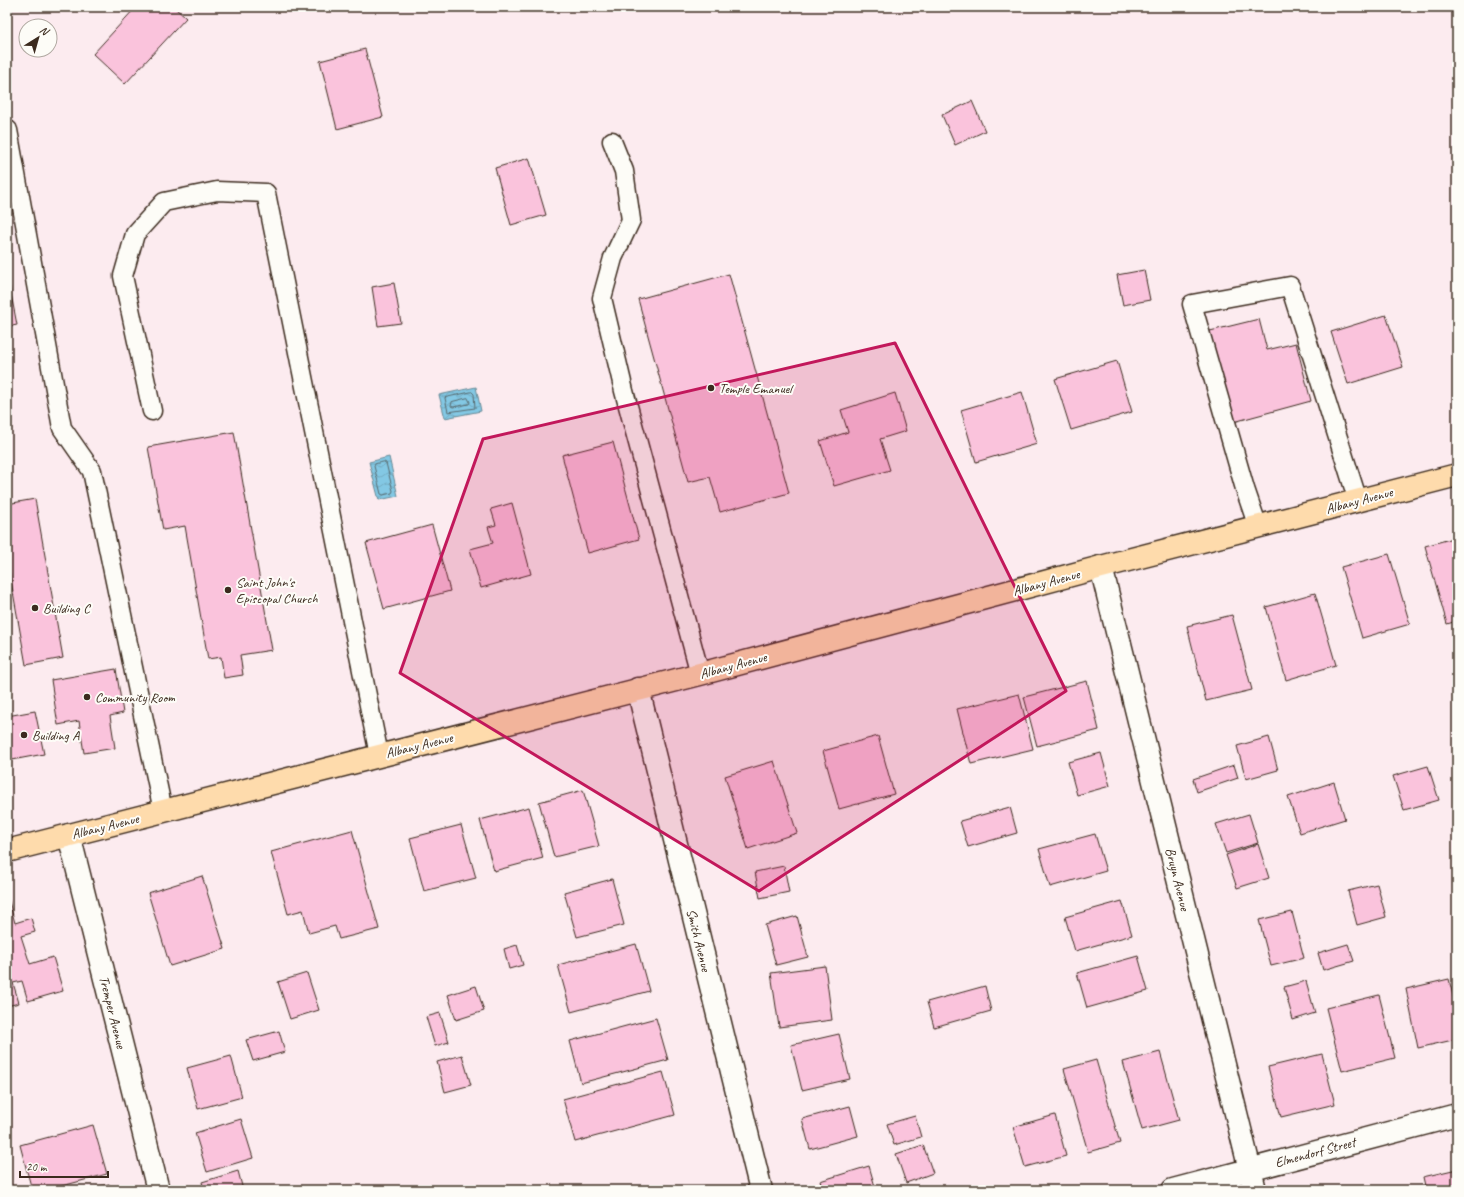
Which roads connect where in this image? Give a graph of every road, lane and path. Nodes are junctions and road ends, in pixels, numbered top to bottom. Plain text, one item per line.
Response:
1 (8, 130) dead end
2 (612, 141) dead end
3 (152, 410) dead end
4 (1457, 475) edge
5 (1358, 500) junction
6 (1258, 527) junction
7 (1101, 567) junction
8 (700, 674) junction
9 (638, 689) junction
10 (379, 755) junction
11 (163, 811) junction
12 (69, 835) junction
13 (7, 851) edge
14 (1457, 1115) edge
15 (1250, 1169) junction
16 (158, 1190) edge
17 (761, 1190) edge
18 (1173, 1190) edge
19 (1255, 1190) edge

1 - 11 lane
2 - 8 lane
3 - 10 lane
4 - 5 main road, Albany Avenue
5 - 6 main road, Albany Avenue
5 - 6 lane
6 - 7 main road, Albany Avenue
7 - 8 main road, Albany Avenue
7 - 15 street, Bruyn Avenue
8 - 9 main road, Albany Avenue
9 - 10 main road, Albany Avenue
9 - 17 street, Smith Avenue
10 - 11 main road, Albany Avenue
11 - 12 main road, Albany Avenue
12 - 13 main road, Albany Avenue
12 - 16 street, Tremper Avenue
14 - 15 street, Elmendorf Street
15 - 18 street, Elmendorf Street
15 - 19 street, Bruyn Avenue

